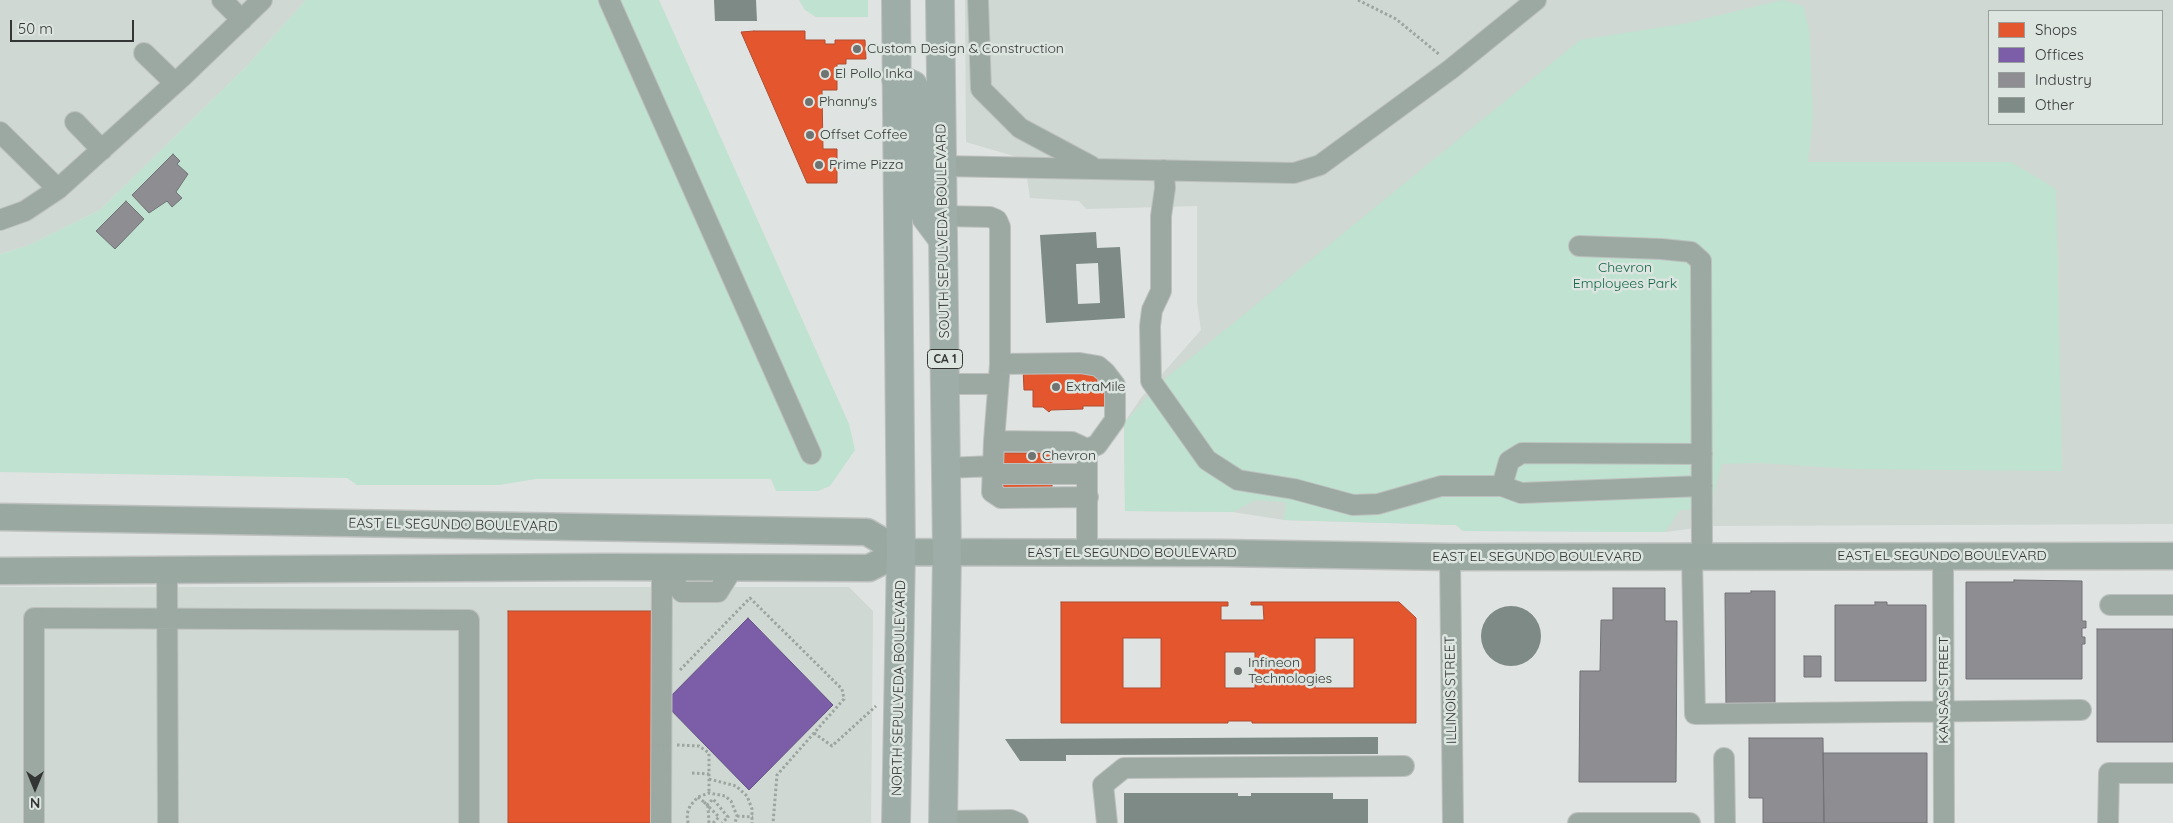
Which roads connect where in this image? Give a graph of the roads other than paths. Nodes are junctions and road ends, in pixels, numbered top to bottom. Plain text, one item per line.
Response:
1 (222, 0) edge
2 (262, 0) edge
3 (609, 0) edge
4 (896, 0) edge
5 (940, 0) edge
6 (978, 0) edge
7 (1536, 0) edge
8 (242, 20) junction
9 (144, 54) dead end
10 (896, 80) junction
11 (175, 83) junction
12 (75, 122) dead end
13 (0, 132) edge
14 (102, 150) junction
15 (942, 166) junction
16 (1107, 170) junction
17 (1164, 170) junction
18 (58, 189) junction
19 (0, 220) edge
20 (943, 228) junction
21 (1579, 246) dead end
22 (1000, 364) junction
23 (945, 384) junction
24 (997, 384) junction
25 (994, 441) junction
26 (1087, 449) junction
27 (811, 454) dead end
28 (1702, 454) junction
29 (946, 468) junction
30 (993, 470) junction
31 (1088, 474) junction
32 (1502, 486) junction
33 (1702, 486) junction
34 (1088, 497) junction
35 (0, 517) edge
36 (901, 552) junction
37 (947, 553) junction
38 (1088, 553) junction
39 (1943, 556) junction
40 (2173, 556) edge
41 (1450, 557) junction
42 (1697, 557) junction
43 (662, 568) junction
44 (0, 571) edge
45 (167, 572) junction
46 (2110, 605) dead end
47 (2173, 605) edge
48 (167, 618) junction
49 (2081, 710) dead end
50 (1944, 712) junction
51 (1724, 758) dead end
52 (1404, 766) dead end
53 (2173, 773) edge
54 (943, 822) edge
55 (1013, 822) edge
56 (34, 823) edge
57 (168, 823) edge
58 (469, 823) edge
59 (661, 823) edge
60 (896, 823) edge
61 (1107, 823) edge
62 (1453, 823) edge
63 (1578, 823) edge
64 (1690, 823) edge
65 (1725, 823) edge
66 (1944, 823) edge
67 (2108, 823) edge

1 - 8 street
2 - 8 street
3 - 27 street
4 - 10 highway
5 - 15 highway, SOUTH SEPULVEDA BOULEVARD / CA 1
6 - 16 street
7 - 17 street
8 - 11 street
9 - 11 street
10 - 20 highway
10 - 36 highway
11 - 14 street
12 - 14 street
13 - 18 street
14 - 18 street
15 - 16 street
15 - 20 highway, SOUTH SEPULVEDA BOULEVARD / CA 1
16 - 17 street
17 - 32 street
18 - 19 street
20 - 22 street
20 - 23 highway, SOUTH SEPULVEDA BOULEVARD / CA 1
21 - 28 street
22 - 24 street
22 - 26 street
23 - 24 street
23 - 29 highway, SOUTH SEPULVEDA BOULEVARD / CA 1
24 - 25 street
25 - 26 street
25 - 30 street
26 - 31 street
28 - 32 street
28 - 33 street
29 - 30 street
29 - 37 highway, SOUTH SEPULVEDA BOULEVARD / CA 1
30 - 31 street
30 - 34 street
31 - 34 street
32 - 33 street
33 - 42 street
34 - 38 street
35 - 36 main road, EAST EL SEGUNDO BOULEVARD
36 - 37 main road, EAST EL SEGUNDO BOULEVARD
36 - 43 main road, EAST EL SEGUNDO BOULEVARD
36 - 60 highway, NORTH SEPULVEDA BOULEVARD
37 - 38 main road, EAST EL SEGUNDO BOULEVARD
37 - 54 highway, CA 1
38 - 41 main road, EAST EL SEGUNDO BOULEVARD
39 - 40 main road, EAST EL SEGUNDO BOULEVARD
39 - 42 main road, EAST EL SEGUNDO BOULEVARD
39 - 50 street, KANSAS STREET
41 - 42 main road, EAST EL SEGUNDO BOULEVARD
41 - 62 street, ILLINOIS STREET
42 - 50 street
43 - 45 main road, EAST EL SEGUNDO BOULEVARD
43 - 59 street
44 - 45 main road, EAST EL SEGUNDO BOULEVARD
45 - 48 street
46 - 47 street
48 - 56 street
48 - 57 street
48 - 58 street
49 - 50 street
50 - 66 street, KANSAS STREET
51 - 65 street
52 - 61 street
53 - 67 street
54 - 55 street
63 - 64 street

